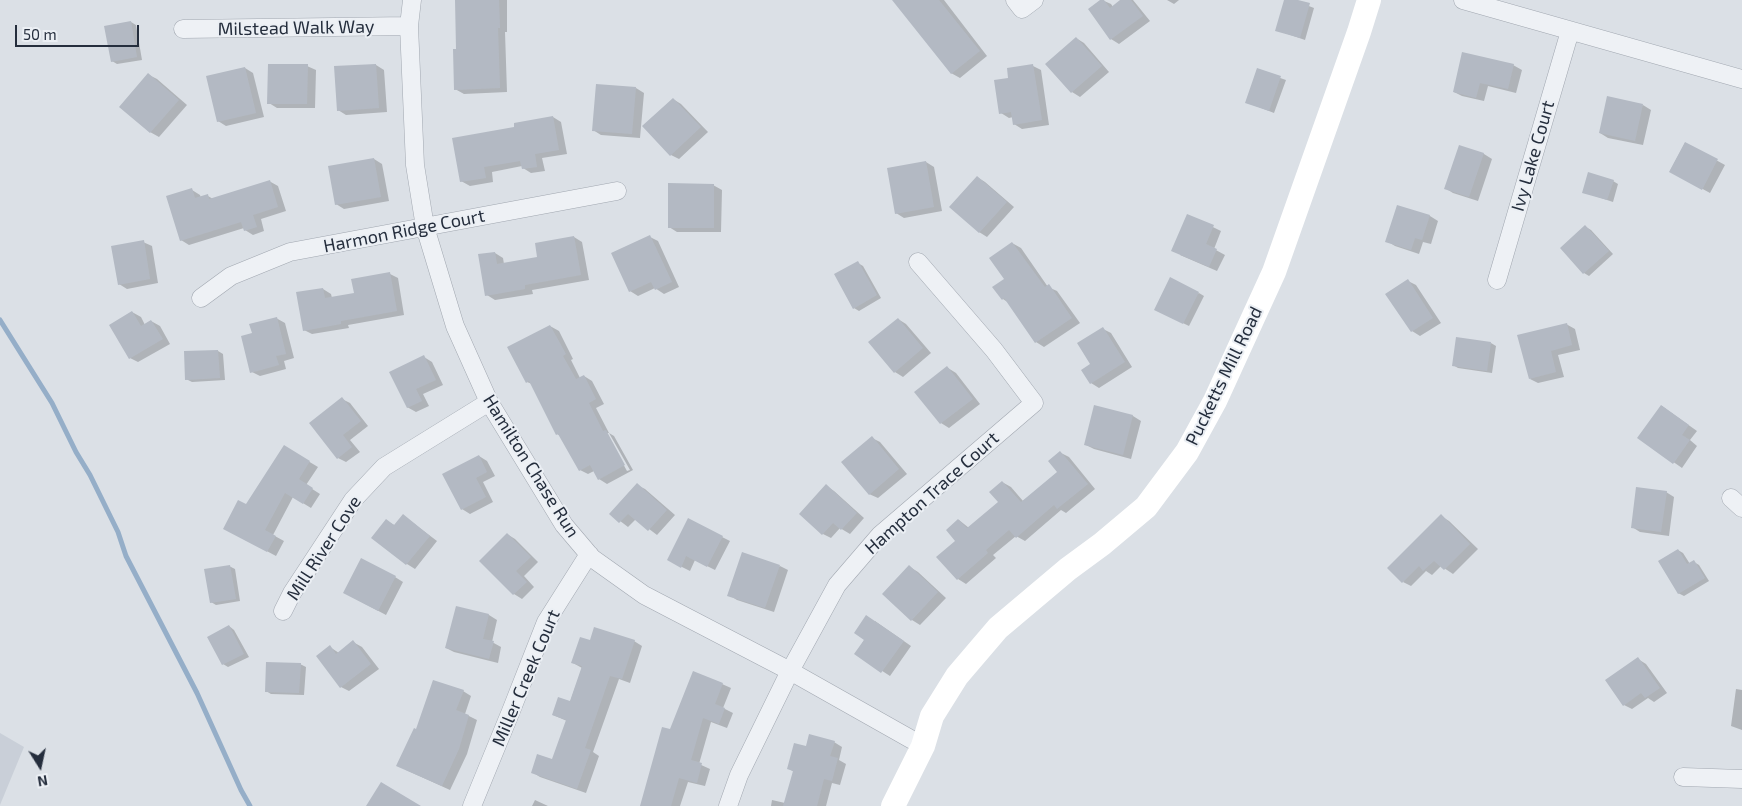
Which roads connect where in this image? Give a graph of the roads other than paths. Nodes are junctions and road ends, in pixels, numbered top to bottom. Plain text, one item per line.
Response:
1 (412, 0) edge
2 (1015, 0) edge
3 (1034, 0) edge
4 (1369, 0) edge
5 (1463, 0) edge
6 (409, 26) junction
7 (183, 29) dead end
8 (1570, 31) junction
9 (1742, 79) edge
10 (617, 191) dead end
11 (425, 228) junction
12 (918, 262) dead end
13 (1496, 280) dead end
14 (201, 298) dead end
15 (489, 402) junction
16 (589, 554) junction
17 (283, 610) dead end
18 (790, 671) junction
19 (923, 746) junction
20 (1683, 777) dead end
21 (1742, 779) edge
22 (472, 806) edge
23 (728, 806) edge
24 (893, 806) edge

1 - 6 street, Hamilton Chase Run
2 - 3 street
4 - 19 street, Pucketts Mill Road
5 - 8 street
6 - 7 street, Milstead Walk Way
6 - 11 street, Hamilton Chase Run
8 - 9 street
8 - 13 street, Ivy Lake Court
10 - 11 street, Harmon Ridge Court
11 - 14 street, Harmon Ridge Court
11 - 15 street, Hamilton Chase Run
12 - 18 street, Hampton Trace Court
15 - 16 street, Hamilton Chase Run
15 - 17 street, Mill River Cove
16 - 18 street, Hamilton Chase Run
16 - 22 street, Miller Creek Court
18 - 19 street, Hamilton Chase Run
18 - 23 street, Hampton Trace Court
19 - 24 street, Pucketts Mill Road
20 - 21 street

